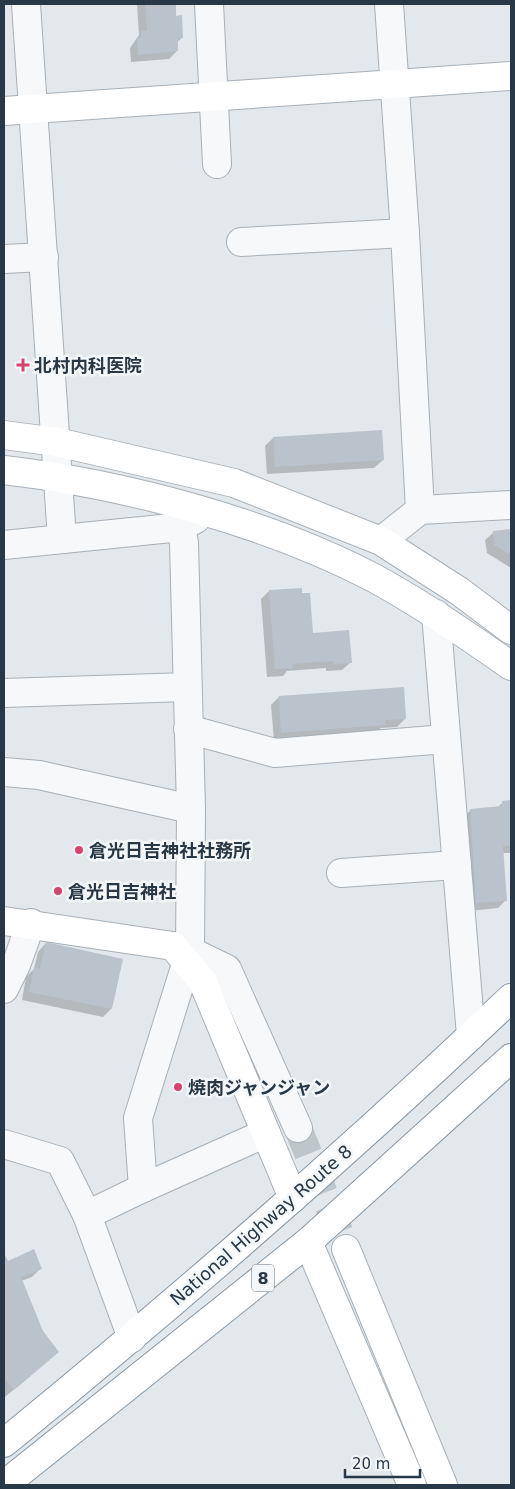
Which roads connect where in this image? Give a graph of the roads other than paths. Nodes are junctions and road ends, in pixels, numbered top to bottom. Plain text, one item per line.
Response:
1 (26, 4) edge
2 (208, 4) edge
3 (389, 4) edge
4 (511, 76) edge
5 (393, 85) junction
6 (215, 96) junction
7 (35, 109) junction
8 (4, 111) edge
9 (217, 164) dead end
10 (405, 233) junction
11 (241, 242) dead end
12 (44, 257) junction
13 (4, 260) edge
14 (4, 435) edge
15 (57, 442) junction
16 (4, 470) edge
17 (59, 476) junction
18 (511, 505) edge
19 (420, 510) junction
20 (208, 512) junction
21 (181, 527) junction
22 (62, 539) junction
23 (381, 541) junction
24 (4, 545) edge
25 (436, 614) junction
26 (511, 630) edge
27 (511, 666) edge
28 (186, 687) junction
29 (4, 693) edge
30 (188, 729) junction
31 (445, 739) junction
32 (4, 772) edge
33 (191, 809) junction
34 (457, 865) junction
35 (341, 873) dead end
36 (4, 920) edge
37 (31, 924) junction
38 (183, 953) junction
39 (4, 989) edge
40 (511, 998) edge
41 (471, 1036) junction
42 (511, 1058) edge
43 (298, 1128) tunnel mouth
44 (266, 1133) junction
45 (4, 1144) edge
46 (143, 1188) junction
47 (293, 1198) junction
48 (87, 1216) junction
49 (308, 1242) junction
50 (346, 1249) tunnel mouth
51 (132, 1338) junction
52 (4, 1443) edge
53 (4, 1485) edge
54 (412, 1485) edge
55 (443, 1485) edge

1 - 7 street
2 - 6 street
3 - 5 street
4 - 5 main road
5 - 6 main road
5 - 10 street
6 - 7 main road
6 - 9 street
7 - 8 main road
7 - 12 street
10 - 11 street
10 - 19 street
12 - 13 street
12 - 15 street
14 - 15 main road
15 - 17 street
15 - 23 main road
16 - 17 main road
17 - 20 main road
17 - 22 street
18 - 19 street
19 - 23 street
20 - 21 street
20 - 25 main road
21 - 22 street
21 - 28 street
22 - 24 street
23 - 26 main road
25 - 27 main road
25 - 31 street
28 - 29 street
28 - 30 street
30 - 31 street
30 - 33 street
31 - 34 street
32 - 33 street
33 - 38 street
34 - 35 street
34 - 41 street
36 - 37 main road
37 - 38 main road
37 - 39 street
38 - 43 street
38 - 44 main road
38 - 46 street
40 - 41 main road, National Highway Route 8 / 8
41 - 47 main road, National Highway Route 8 / 8
42 - 49 main road, 8
44 - 46 street
44 - 47 main road
45 - 48 street
46 - 48 street
47 - 51 main road, National Highway Route 8 / 8
48 - 51 street
49 - 53 main road, 8
49 - 54 main road
50 - 55 main road
51 - 52 main road, National Highway Route 8 / 8

